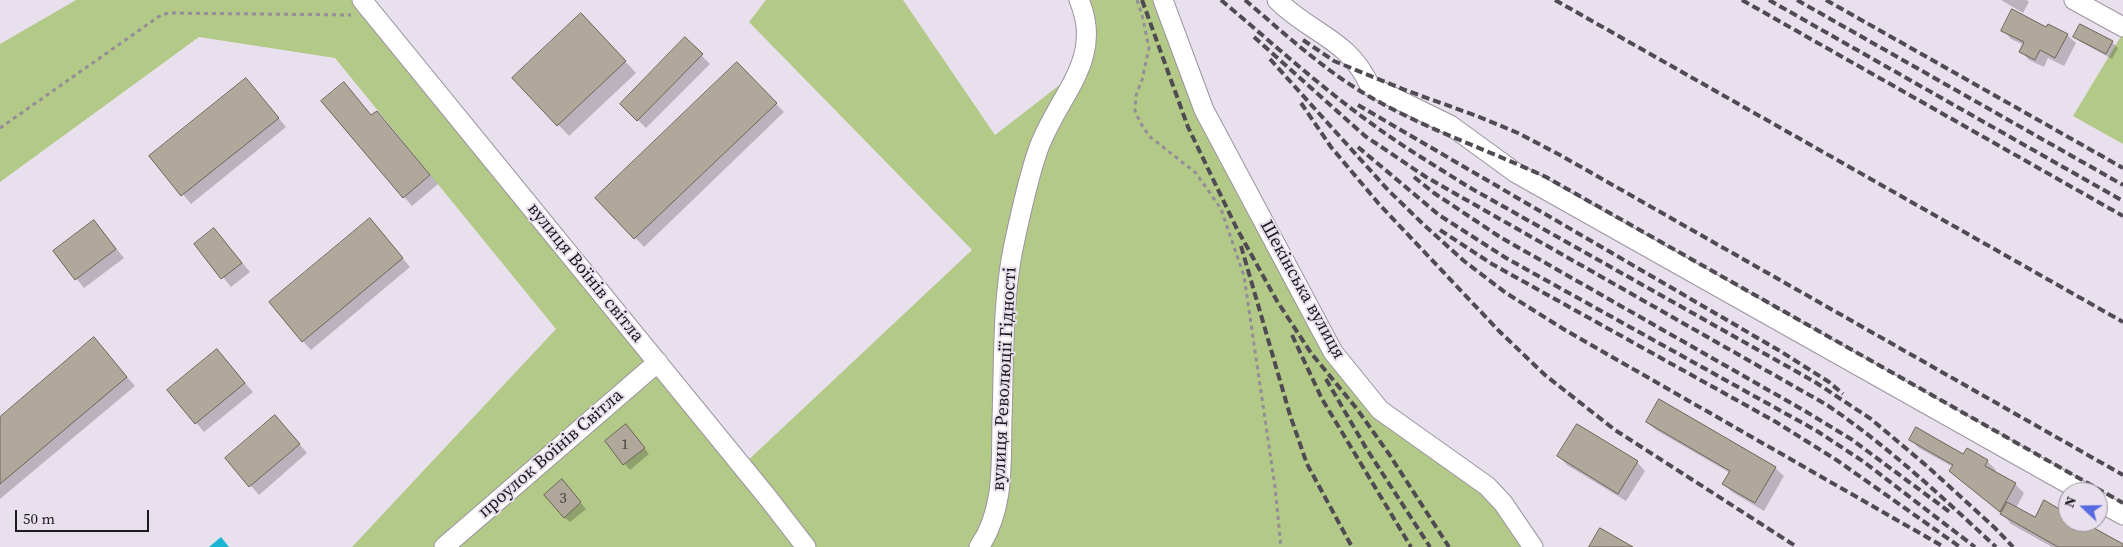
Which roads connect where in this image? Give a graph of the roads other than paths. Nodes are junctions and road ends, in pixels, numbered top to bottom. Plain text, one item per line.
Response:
1 (362, 0) edge
2 (1079, 0) edge
3 (1163, 0) edge
4 (1277, 0) edge
5 (2074, 0) edge
6 (2123, 27) edge
7 (658, 362) junction
8 (2064, 482) edge
9 (2108, 507) edge
10 (2123, 515) edge
11 (444, 547) edge
12 (806, 547) edge
13 (980, 547) edge
14 (1533, 547) edge

1 - 7 street, вулиця Воїнів світла
2 - 13 street, вулиця Революції Гідності
3 - 14 street, Шекінська вулиця
4 - 8 street
5 - 6 street
7 - 11 street, проулок Воїнів Світла
7 - 12 street, вулиця Воїнів світла
9 - 10 street

